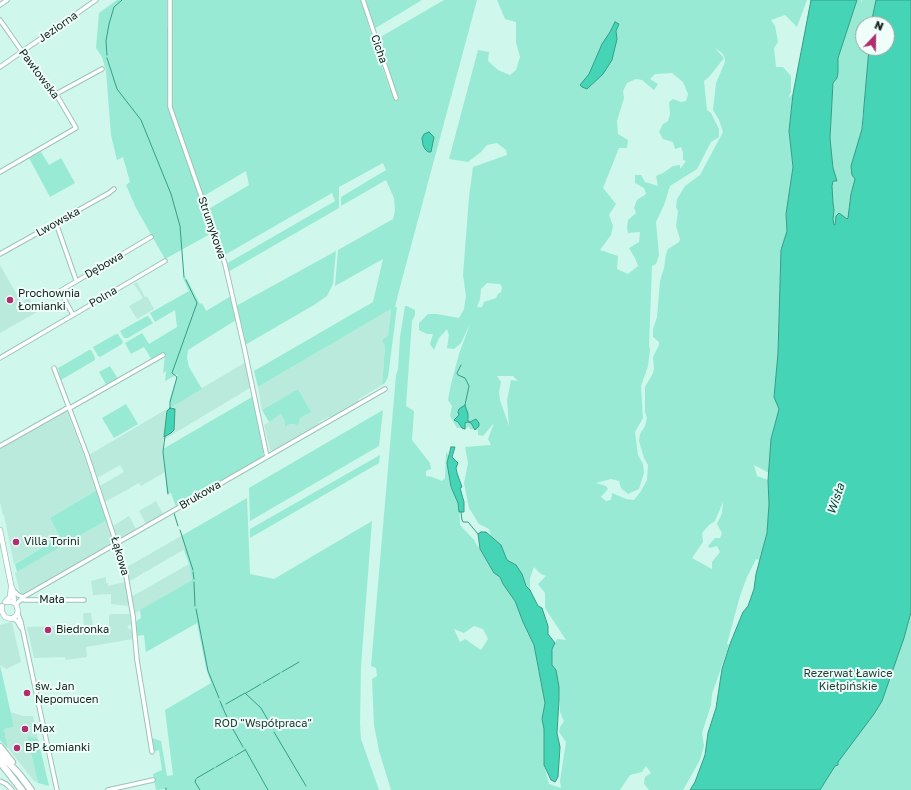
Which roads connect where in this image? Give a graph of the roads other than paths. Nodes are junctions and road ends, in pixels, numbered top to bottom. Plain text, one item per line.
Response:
1 (8, 0) edge
2 (96, 0) edge
3 (170, 0) edge
4 (363, 0) edge
5 (0, 5) edge
6 (0, 20) edge
7 (22, 52) junction
8 (0, 67) edge
9 (102, 68) dead end
10 (56, 94) junction
11 (396, 98) dead end
12 (0, 172) edge
13 (114, 189) dead end
14 (56, 223) junction
15 (151, 237) dead end
16 (0, 254) edge
17 (165, 261) dead end
18 (76, 280) junction
19 (73, 315) junction
20 (163, 355) dead end
21 (0, 358) edge
22 (54, 368) dead end
23 (385, 389) dead end
24 (70, 408) junction
25 (0, 446) edge
26 (267, 457) junction
27 (0, 530) edge
28 (1, 543) edge
29 (117, 543) junction
30 (12, 588) junction
31 (22, 598) junction
32 (84, 600) dead end
33 (6, 602) junction
34 (15, 604) junction
35 (1, 607) edge
36 (1, 614) edge
37 (18, 614) junction
38 (12, 618) junction
39 (22, 630) junction
40 (0, 747) edge
41 (152, 752) dead end
42 (0, 754) edge
43 (0, 762) edge
44 (0, 768) edge
45 (19, 774) junction
46 (153, 780) dead end
47 (0, 781) edge
48 (12, 790) edge
49 (18, 790) edge
50 (22, 790) edge
51 (31, 790) edge
52 (57, 790) edge
53 (108, 790) edge

1 - 5 street
2 - 7 street, Jeziorna
3 - 26 street, Strumykowa
4 - 11 street, Cicha
6 - 7 street, Pawłowska
7 - 8 street, Jeziorna
7 - 10 street, Pawłowska
9 - 10 street
10 - 12 street, Pawłowska
13 - 14 street, Lwowska
14 - 16 street, Lwowska
14 - 18 street
15 - 18 street, Dębowa
17 - 19 street, Polna
18 - 19 street, Dębowa
19 - 21 street, Polna
20 - 24 street
22 - 24 street, Łąkowa
23 - 26 street, Brukowa
24 - 25 street
24 - 29 street, Łąkowa
26 - 29 street, Brukowa
27 - 28 street
28 - 30 street
29 - 31 street, Brukowa
29 - 41 street, Łąkowa
30 - 31 street
30 - 33 street
30 - 34 street
31 - 32 street, Mała
31 - 34 street, Brukowa
33 - 34 street
33 - 35 street
34 - 37 street
35 - 36 street
36 - 38 street
37 - 38 street
37 - 39 street
38 - 39 street
39 - 52 street
40 - 45 highway
42 - 45 highway
43 - 50 highway
44 - 49 highway
45 - 51 highway
46 - 53 street
47 - 48 street

